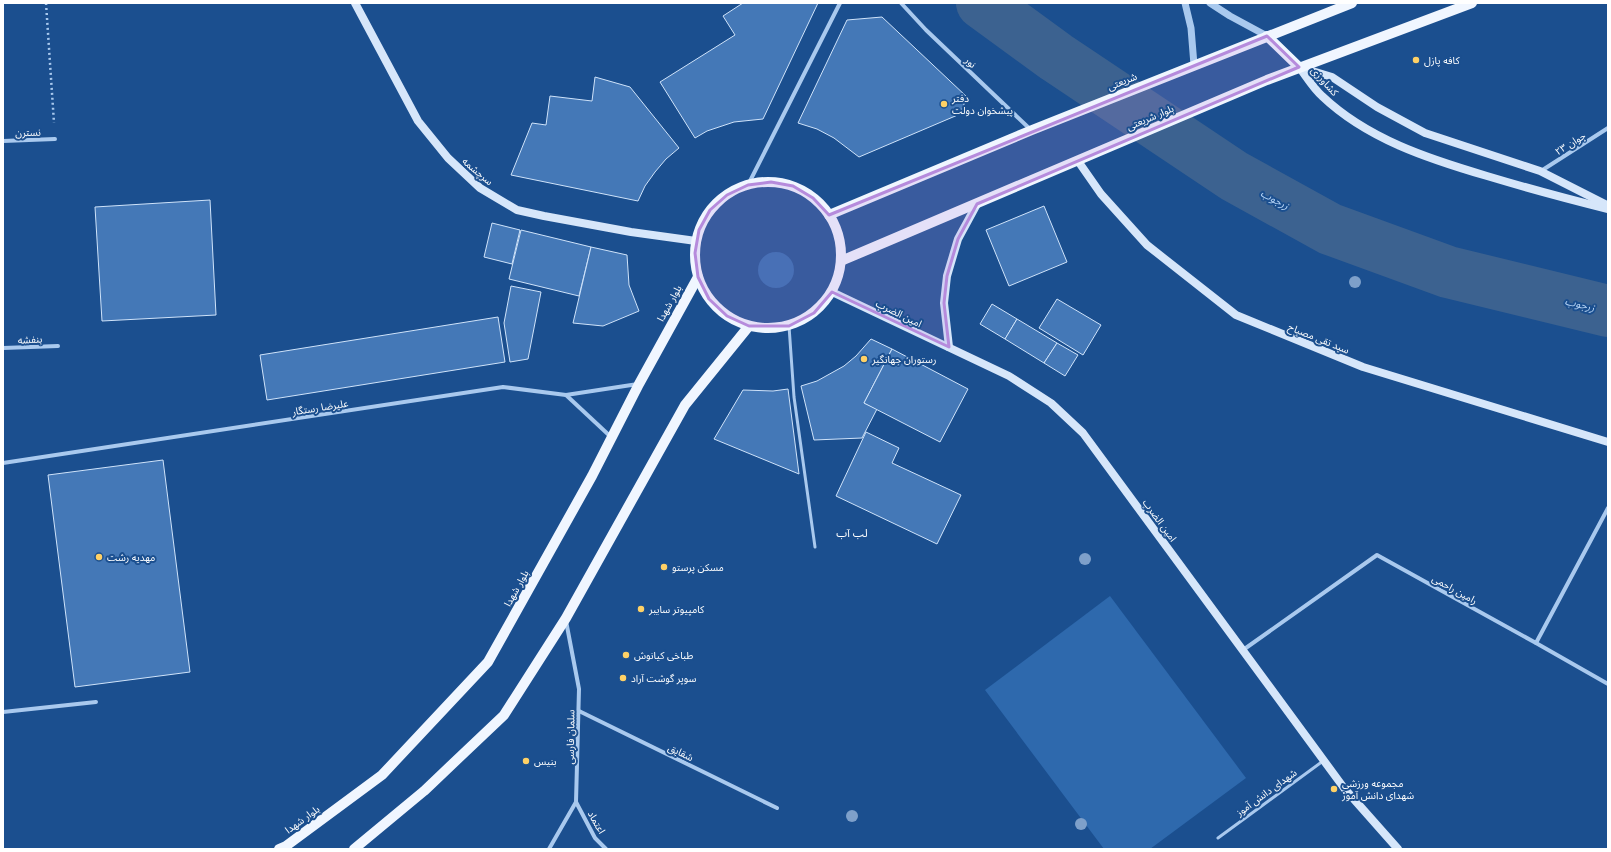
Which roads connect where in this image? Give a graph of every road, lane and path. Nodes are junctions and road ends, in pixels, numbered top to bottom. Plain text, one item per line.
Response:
1 (46, 3) edge
2 (355, 3) edge
3 (840, 3) edge
4 (901, 3) edge
5 (1185, 3) edge
6 (1210, 3) edge
7 (1352, 3) edge
8 (1472, 3) edge
9 (1267, 36) junction
10 (1194, 65) junction
11 (1299, 67) junction
12 (1608, 128) edge
13 (1032, 130) junction
14 (55, 139) joint
15 (3, 142) edge
16 (1078, 161) junction
17 (1540, 171) junction
18 (748, 185) junction
19 (977, 204) junction
20 (1608, 206) edge
21 (1608, 209) edge
22 (830, 215) junction
23 (696, 241) junction
24 (842, 261) junction
25 (698, 277) junction
26 (832, 292) junction
27 (749, 326) junction
28 (789, 326) junction
29 (58, 346) dead end
30 (949, 347) junction
31 (3, 348) edge
32 (639, 384) junction
33 (566, 395) junction
34 (611, 436) junction
35 (1608, 442) edge
36 (3, 463) edge
37 (1608, 508) edge
38 (815, 548) dead end
39 (566, 618) junction
40 (1536, 643) junction
41 (1243, 650) junction
42 (1608, 684) edge
43 (96, 702) dead end
44 (579, 711) junction
45 (3, 712) edge
46 (1324, 760) junction
47 (576, 802) junction
48 (777, 808) dead end
49 (1218, 838) dead end
50 (279, 849) edge
51 (354, 849) edge
52 (548, 849) edge
53 (606, 849) edge
54 (1398, 849) edge

1 - 14 path
2 - 23 main road, سرچشمه
3 - 18 street
4 - 13 street, نور
5 - 10 street
6 - 9 street
7 - 9 main road
8 - 11 main road, بلوار شریعتی
9 - 10 main road
9 - 11 main road
10 - 13 main road, شریعتی
11 - 16 main road, بلوار شریعتی
11 - 17 main road, کشاورزی
11 - 21 main road, کشاورزی
12 - 17 street, جوان ۲۳
13 - 22 main road
14 - 15 street, نسترن
16 - 19 main road, بلوار شریعتی
16 - 35 main road, سید تقی مصباح
17 - 20 main road, کشاورزی
18 - 22 main road
18 - 23 main road
19 - 24 main road, بلوار شریعتی
19 - 30 main road
22 - 24 main road
23 - 25 main road
24 - 26 main road
25 - 27 main road
25 - 32 main road, بلوار شهدا
26 - 28 main road
26 - 30 main road, امین الضرب
27 - 28 main road
27 - 39 main road
28 - 38 lane
29 - 31 street, بنفشه
30 - 41 main road, امین الضرب
32 - 33 street, علیرضا رستگار
32 - 34 main road, بلوار شهدا
33 - 34 street
33 - 36 street, علیرضا رستگار
34 - 50 main road, بلوار شهدا
37 - 40 street
39 - 44 street, سلمان فارسی
39 - 51 main road
40 - 41 street, رامین راحمی
40 - 42 street
41 - 46 main road, امین الضرب
43 - 45 street
44 - 47 street, سلمان فارسی
44 - 48 street, شقایق
46 - 49 lane, شهدای دانش آموز
46 - 54 main road, امین الضرب
47 - 52 street, سلمان فارسی
47 - 53 street, اعتماد

